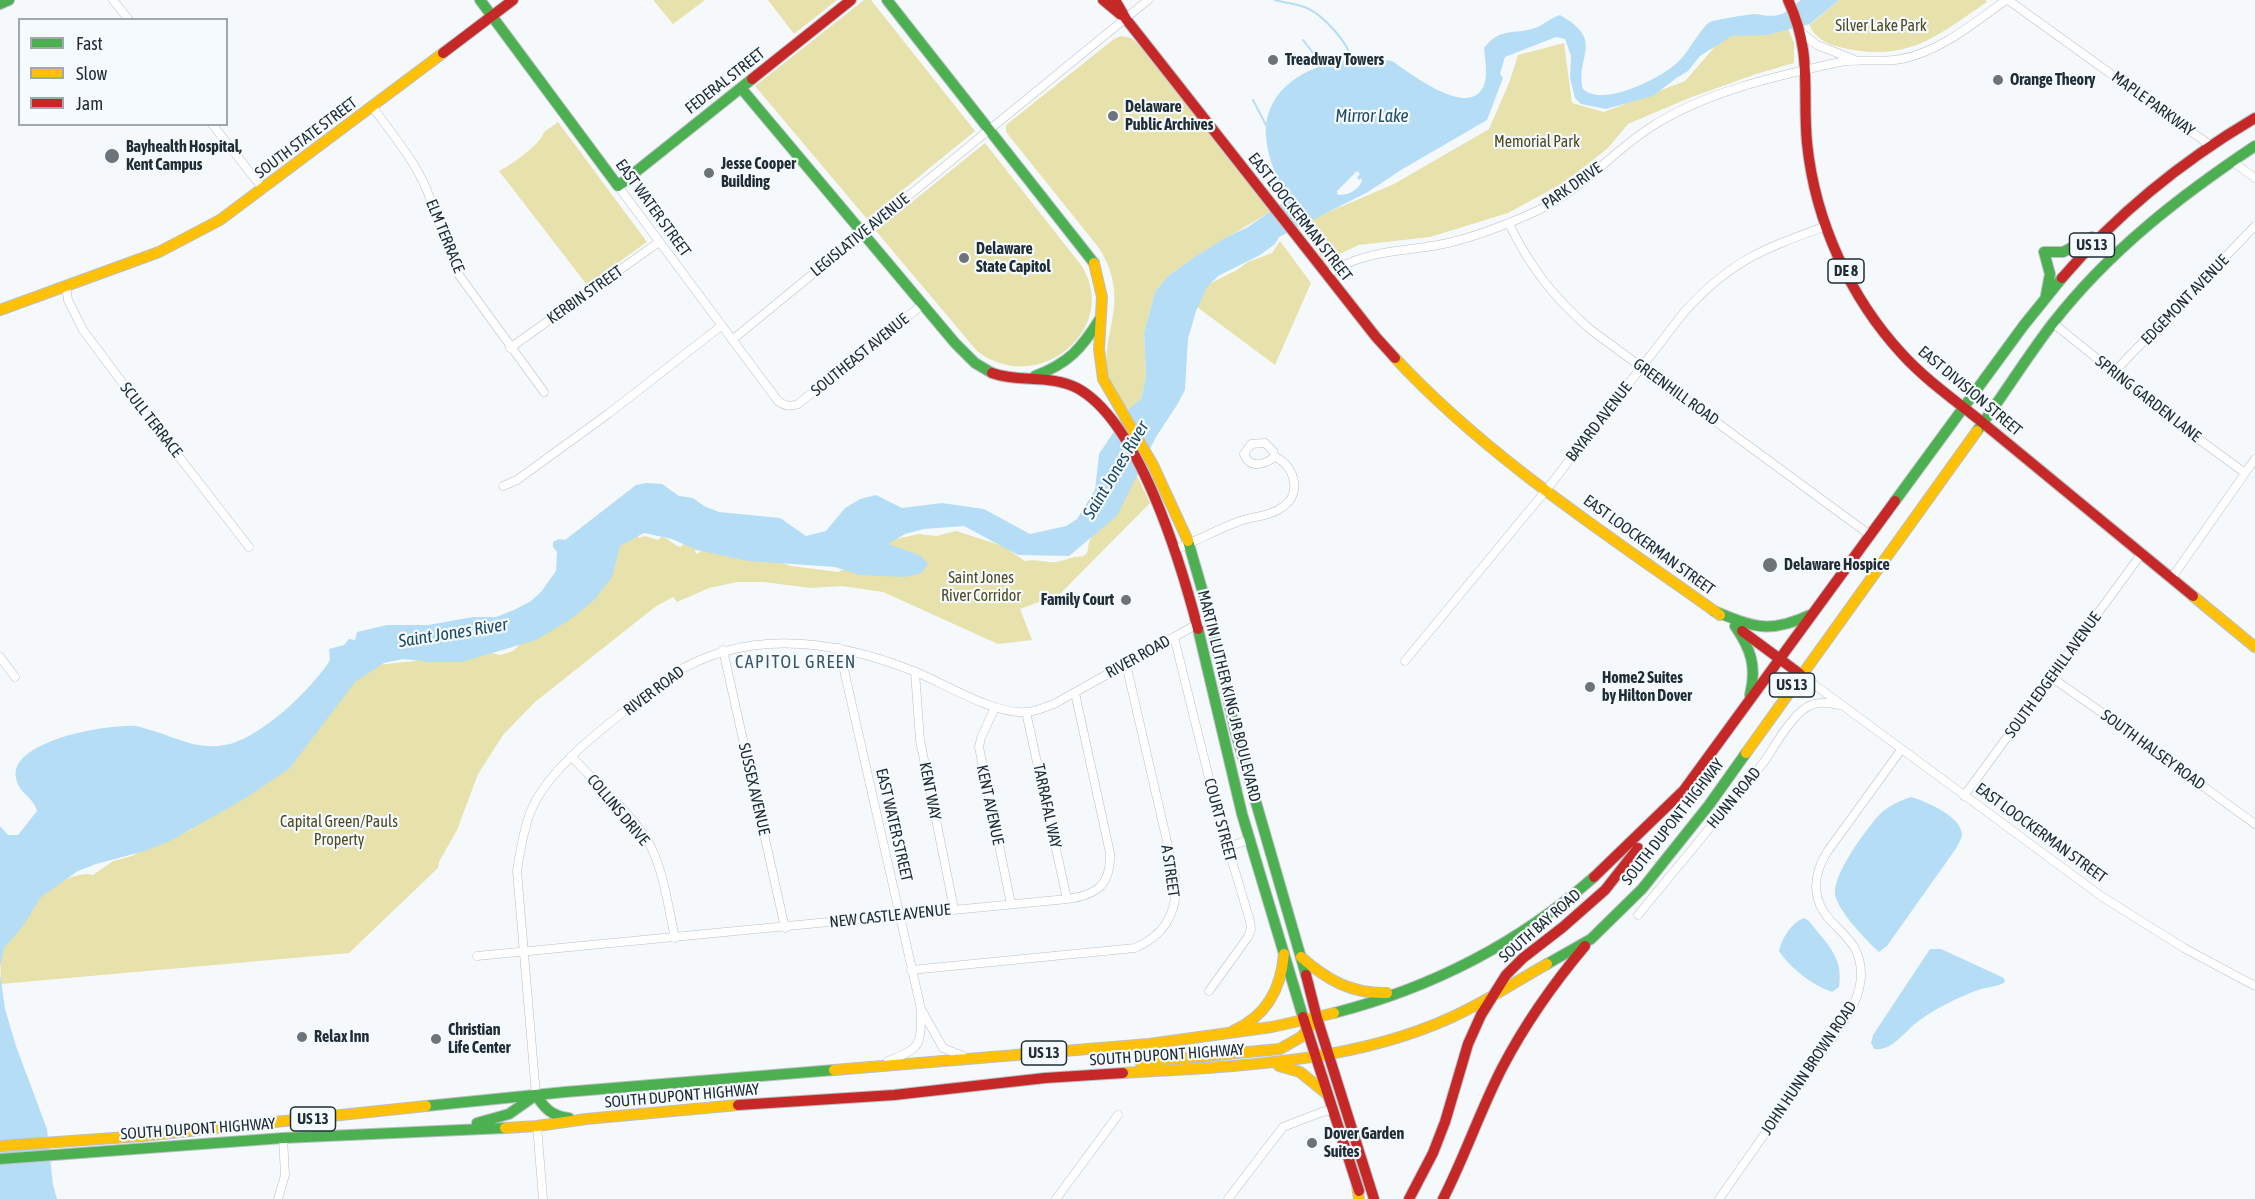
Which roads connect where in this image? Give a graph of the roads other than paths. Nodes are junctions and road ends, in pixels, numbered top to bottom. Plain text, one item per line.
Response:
1 (9, 0) edge
2 (113, 0) edge
3 (480, 0) edge
4 (513, 0) edge
5 (851, 0) edge
6 (887, 0) edge
7 (1103, 0) edge
8 (1115, 0) edge
9 (1148, 0) edge
10 (1788, 0) edge
11 (2007, 0) edge
12 (0, 4) edge
13 (492, 16) junction
14 (127, 18) edge
15 (1126, 19) junction
16 (1802, 33) junction
17 (1855, 59) junction
18 (1807, 70) junction
19 (741, 88) junction
20 (372, 106) junction
21 (2255, 118) edge
22 (214, 126) edge
23 (989, 129) junction
24 (2254, 136) edge
25 (2210, 145) junction
26 (2231, 160) junction
27 (2184, 175) junction
28 (2255, 178) edge
29 (618, 186) junction
30 (263, 189) junction
31 (2181, 197) junction
32 (1509, 224) junction
33 (2112, 224) junction
34 (1826, 226) junction
35 (2255, 226) edge
36 (862, 233) junction
37 (659, 242) junction
38 (1326, 274) junction
39 (66, 286) junction
40 (2045, 298) junction
41 (922, 305) junction
42 (0, 310) edge
43 (1100, 318) junction
44 (2053, 323) junction
45 (721, 326) junction
46 (732, 340) junction
47 (510, 348) junction
48 (1642, 368) junction
49 (2114, 372) junction
50 (1029, 378) junction
51 (544, 392) dead end
52 (798, 404) joint
53 (1964, 407) junction
54 (1983, 423) junction
55 (1275, 457) dead end
56 (2255, 459) edge
57 (2245, 473) junction
58 (503, 486) dead end
59 (1547, 489) junction
60 (1870, 535) junction
61 (1189, 544) junction
62 (249, 547) dead end
63 (1176, 549) junction
64 (2142, 554) junction
65 (2171, 579) junction
66 (1714, 611) junction
67 (1813, 614) junction
68 (1210, 617) junction
69 (1196, 623) junction
70 (1735, 626) junction
71 (1174, 637) junction
72 (2255, 647) edge
73 (839, 648) junction
74 (723, 651) junction
75 (0, 657) edge
76 (1780, 659) junction
77 (1405, 661) dead end
78 (1126, 664) junction
79 (915, 672) junction
80 (1800, 674) junction
81 (15, 677) dead end
82 (2051, 677) junction
83 (1075, 693) junction
84 (1749, 702) junction
85 (1841, 705) junction
86 (995, 707) junction
87 (1026, 712) junction
88 (1904, 752) junction
89 (571, 756) junction
90 (1681, 794) junction
91 (1964, 796) junction
92 (2255, 824) edge
93 (1250, 840) junction
94 (1227, 847) junction
95 (1067, 900) junction
96 (1011, 904) junction
97 (954, 909) junction
98 (1638, 915) dead end
99 (899, 916) junction
100 (785, 928) junction
101 (675, 938) junction
102 (1591, 939) junction
103 (523, 950) junction
104 (1284, 954) junction
105 (477, 956) dead end
106 (1301, 957) junction
107 (911, 970) junction
108 (2255, 986) edge
109 (1414, 988) junction
110 (1209, 991) dead end
111 (1493, 995) junction
112 (921, 1009) junction
113 (1317, 1018) junction
114 (1305, 1026) junction
115 (1215, 1037) junction
116 (1328, 1054) junction
117 (1315, 1056) junction
118 (970, 1058) junction
119 (873, 1066) junction
120 (1231, 1066) junction
121 (1045, 1078) junction
122 (565, 1092) junction
123 (1327, 1094) junction
124 (536, 1095) junction
125 (512, 1098) junction
126 (544, 1109) junction
127 (1332, 1110) junction
128 (531, 1115) junction
129 (1118, 1115) dead end
130 (586, 1119) junction
131 (432, 1131) junction
132 (283, 1138) junction
133 (0, 1146) edge
134 (0, 1158) edge
135 (1420, 1181) junction
136 (278, 1199) edge
137 (543, 1199) edge
138 (1056, 1199) edge
139 (1228, 1199) edge
140 (1360, 1199) edge
141 (1374, 1199) edge
142 (1409, 1199) edge
143 (1414, 1199) edge
144 (1443, 1199) edge
145 (1719, 1199) edge

1 - 12 main road
2 - 14 street
3 - 13 main road, EAST WATER STREET
4 - 13 main road, SOUTH STATE STREET
5 - 19 main road, FEDERAL STREET
6 - 23 main road, MARTIN LUTHER KING JR BOULEVARD
7 - 15 main road
8 - 15 main road
9 - 15 street, LEGISLATIVE AVENUE
10 - 16 main road, DE 8
11 - 17 street
11 - 25 street, MAPLE PARKWAY
13 - 20 main road, SOUTH STATE STREET
13 - 29 main road, EAST WATER STREET
15 - 23 street, LEGISLATIVE AVENUE
15 - 38 main road, EAST LOOCKERMAN STREET
16 - 17 street
16 - 18 main road, DE 8
17 - 18 street, PARK DRIVE
18 - 32 street, PARK DRIVE
18 - 34 main road, EAST DIVISION STREET / DE 8
19 - 29 main road, FEDERAL STREET
19 - 36 main road
20 - 30 main road, SOUTH STATE STREET
20 - 47 street, ELM TERRACE
21 - 25 main road, US 13
22 - 30 street
23 - 36 street, LEGISLATIVE AVENUE
23 - 43 main road, MARTIN LUTHER KING JR BOULEVARD
24 - 26 main road, US 13
25 - 27 main road, US 13
26 - 28 street
26 - 31 main road, US 13
27 - 31 main road
27 - 33 main road, US 13
29 - 37 street, EAST WATER STREET
30 - 39 main road, SOUTH STATE STREET
31 - 44 main road, US 13
32 - 38 street, PARK DRIVE
32 - 48 street, GREENHILL ROAD
33 - 40 main road, US 13
33 - 40 main road
34 - 48 street, BAYARD AVENUE
34 - 53 main road, EAST DIVISION STREET / DE 8
35 - 49 street, EDGEMONT AVENUE
36 - 41 main road
36 - 46 street, LEGISLATIVE AVENUE
37 - 45 street, EAST WATER STREET
37 - 47 street, KERBIN STREET
38 - 59 main road, EAST LOOCKERMAN STREET
39 - 42 main road, SOUTH STATE STREET
39 - 62 street, SCULL TERRACE
40 - 53 main road, US 13
41 - 50 main road
41 - 52 street, SOUTHEAST AVENUE
43 - 50 main road
43 - 61 main road, MARTIN LUTHER KING JR BOULEVARD
44 - 49 street, SPRING GARDEN LANE
44 - 54 main road, US 13
45 - 46 street, EAST WATER STREET
45 - 58 street
46 - 52 street, EAST WATER STREET
47 - 51 street, ELM TERRACE
48 - 59 street, BAYARD AVENUE
48 - 60 street, GREENHILL ROAD
49 - 57 street, SPRING GARDEN LANE
50 - 63 main road, MARTIN LUTHER KING JR BOULEVARD
53 - 54 main road, EAST DIVISION STREET / DE 8
53 - 60 main road, SOUTH DUPONT HIGHWAY / US 13
54 - 64 main road, EAST DIVISION STREET / DE 8
54 - 80 main road, SOUTH DUPONT HIGHWAY / US 13
55 - 61 street
56 - 57 street
57 - 65 street
59 - 66 main road, EAST LOOCKERMAN STREET
59 - 77 street, BAYARD AVENUE
60 - 67 main road, SOUTH DUPONT HIGHWAY / US 13
61 - 63 street
61 - 68 main road, MARTIN LUTHER KING JR BOULEVARD
63 - 69 main road, MARTIN LUTHER KING JR BOULEVARD
64 - 65 main road, EAST DIVISION STREET / DE 8
64 - 82 street, SOUTH EDGEHILL AVENUE
65 - 72 main road, EAST DIVISION STREET / DE 8
66 - 67 main road
66 - 70 main road, EAST LOOCKERMAN STREET
67 - 76 main road, SOUTH DUPONT HIGHWAY / US 13
68 - 69 street, RIVER ROAD
68 - 106 main road, MARTIN LUTHER KING JR BOULEVARD
69 - 71 street, RIVER ROAD
69 - 93 main road, MARTIN LUTHER KING JR BOULEVARD
70 - 76 main road, EAST LOOCKERMAN STREET
70 - 84 main road
71 - 78 street, RIVER ROAD
71 - 94 street, COURT STREET
73 - 74 street, RIVER ROAD
73 - 79 street, RIVER ROAD
73 - 99 street, EAST WATER STREET
74 - 89 street, RIVER ROAD
74 - 100 street, SUSSEX AVENUE
75 - 81 street
76 - 80 main road, EAST LOOCKERMAN STREET
76 - 84 main road, SOUTH DUPONT HIGHWAY / US 13
78 - 83 street, RIVER ROAD
78 - 107 street, A STREET
79 - 86 street, RIVER ROAD
79 - 97 street, KENT WAY
80 - 85 street, EAST LOOCKERMAN STREET
80 - 102 main road, SOUTH DUPONT HIGHWAY / US 13
82 - 91 street, SOUTH EDGEHILL AVENUE
82 - 92 street, SOUTH HALSEY ROAD
83 - 87 street, RIVER ROAD
83 - 95 street, NEW CASTLE AVENUE
84 - 90 main road, SOUTH DUPONT HIGHWAY / US 13
85 - 88 street, EAST LOOCKERMAN STREET
85 - 98 street, HUNN ROAD
86 - 87 street, RIVER ROAD
86 - 96 street, KENT AVENUE
87 - 95 street, TARRAFAL WAY
88 - 91 street, EAST LOOCKERMAN STREET
88 - 145 street, JOHN HUNN BROWN ROAD
89 - 101 street, COLLINS DRIVE
89 - 103 street, RIVER ROAD
90 - 109 main road, SOUTH DUPONT HIGHWAY / US 13
90 - 111 main road, SOUTH BAY ROAD
91 - 108 street, EAST LOOCKERMAN STREET
93 - 94 street
93 - 104 main road, MARTIN LUTHER KING JR BOULEVARD
94 - 110 street, COURT STREET
95 - 96 street, NEW CASTLE AVENUE
96 - 97 street, NEW CASTLE AVENUE
97 - 99 street, NEW CASTLE AVENUE
99 - 100 street, NEW CASTLE AVENUE
99 - 107 street, EAST WATER STREET
100 - 101 street, NEW CASTLE AVENUE
101 - 103 street, NEW CASTLE AVENUE
102 - 111 main road, SOUTH DUPONT HIGHWAY / US 13
102 - 144 main road
103 - 105 street, NEW CASTLE AVENUE
103 - 124 street, RIVER ROAD
104 - 114 main road, MARTIN LUTHER KING JR BOULEVARD
104 - 115 main road
106 - 109 main road
106 - 113 main road, MARTIN LUTHER KING JR BOULEVARD
107 - 112 street, EAST WATER STREET
109 - 113 main road, SOUTH DUPONT HIGHWAY / US 13
111 - 116 main road, SOUTH DUPONT HIGHWAY / US 13
111 - 135 main road, SOUTH BAY ROAD
112 - 118 street, EAST WATER STREET
112 - 119 street, EAST WATER STREET
113 - 114 main road
113 - 116 main road, MARTIN LUTHER KING JR BOULEVARD
114 - 115 main road, SOUTH DUPONT HIGHWAY / US 13
114 - 117 main road, MARTIN LUTHER KING JR BOULEVARD
114 - 121 main road
115 - 118 main road, SOUTH DUPONT HIGHWAY / US 13
116 - 117 main road, SOUTH DUPONT HIGHWAY / US 13
116 - 141 main road, MARTIN LUTHER KING JR BOULEVARD
117 - 120 main road, SOUTH DUPONT HIGHWAY / US 13
117 - 123 main road, MARTIN LUTHER KING JR BOULEVARD
118 - 119 main road, SOUTH DUPONT HIGHWAY / US 13
119 - 122 main road, SOUTH DUPONT HIGHWAY / US 13
120 - 121 main road, SOUTH DUPONT HIGHWAY / US 13
120 - 123 main road
121 - 130 main road, SOUTH DUPONT HIGHWAY / US 13
122 - 124 main road, SOUTH DUPONT HIGHWAY / US 13
122 - 126 main road
123 - 127 main road, MARTIN LUTHER KING JR BOULEVARD
124 - 125 main road, SOUTH DUPONT HIGHWAY / US 13
124 - 126 main road
124 - 128 main road
125 - 128 main road
125 - 133 main road, SOUTH DUPONT HIGHWAY / US 13
126 - 128 main road
126 - 130 main road
127 - 139 street
127 - 140 main road, MARTIN LUTHER KING JR BOULEVARD
128 - 130 main road, SOUTH DUPONT HIGHWAY / US 13
128 - 131 main road, SOUTH DUPONT HIGHWAY / US 13
128 - 131 main road
128 - 137 street
129 - 138 street
131 - 132 main road, SOUTH DUPONT HIGHWAY / US 13
132 - 134 main road, SOUTH DUPONT HIGHWAY / US 13
132 - 136 street
135 - 142 main road, SOUTH BAY ROAD
135 - 143 main road

